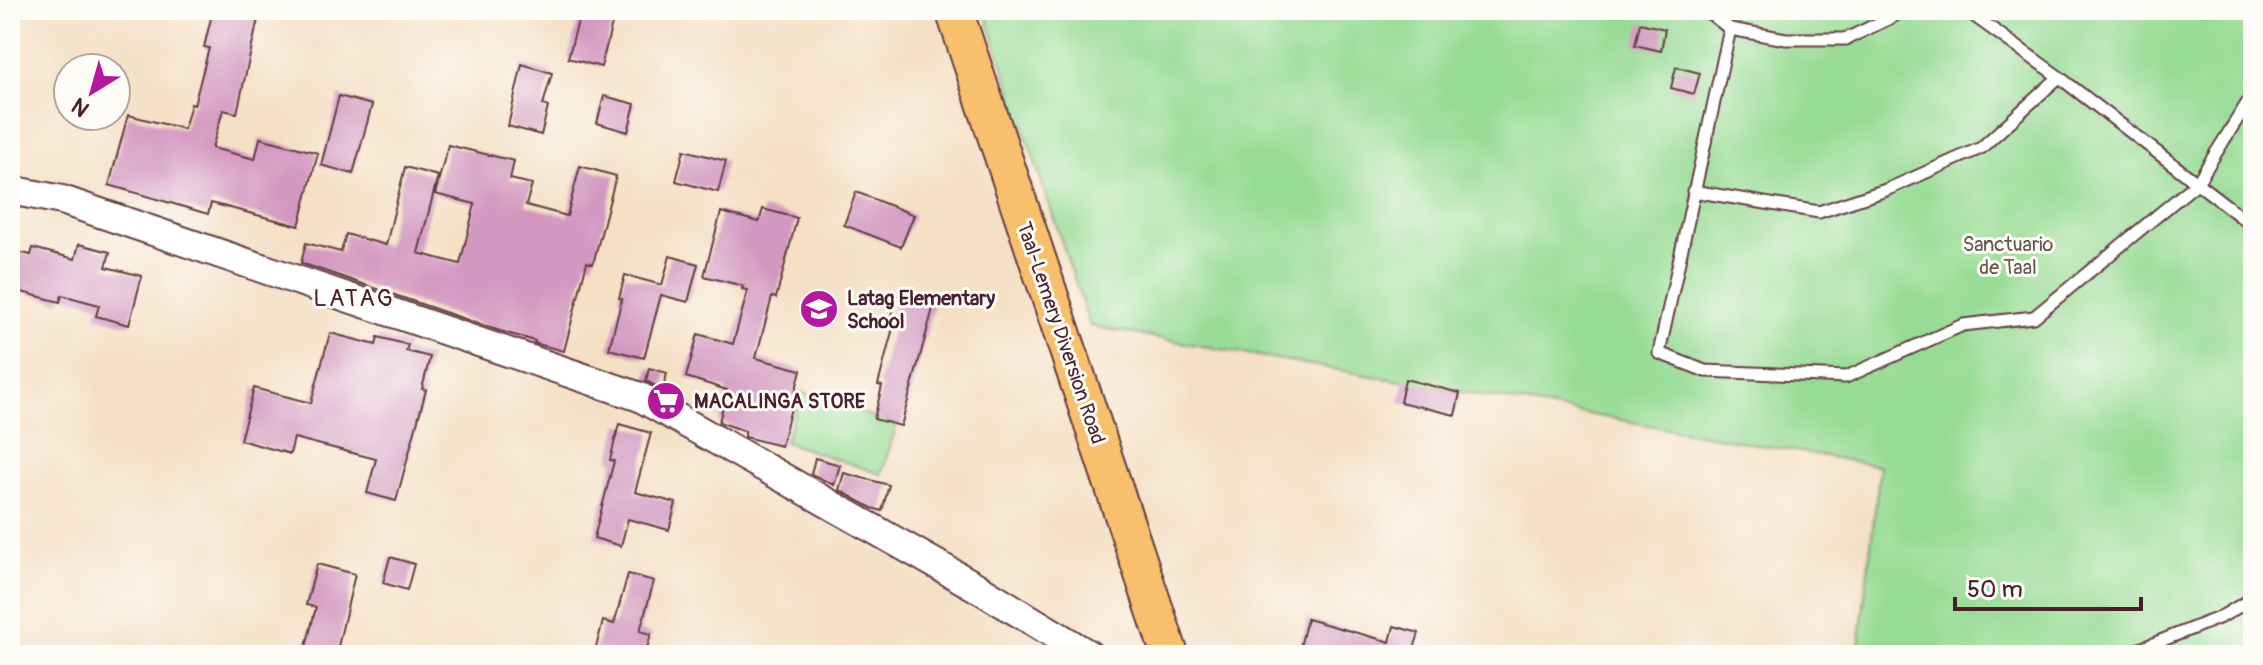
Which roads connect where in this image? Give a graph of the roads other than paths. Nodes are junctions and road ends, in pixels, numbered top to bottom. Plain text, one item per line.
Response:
1 (954, 10) edge
2 (1706, 10) edge
3 (1901, 10) edge
4 (1966, 10) edge
5 (1730, 29) junction
6 (2059, 77) junction
7 (2253, 94) edge
8 (2197, 183) junction
9 (10, 190) edge
10 (1693, 191) junction
11 (2253, 226) edge
12 (2253, 598) edge
13 (1089, 655) edge
14 (1170, 655) edge
15 (2125, 655) edge

1 - 14 main road, Taal-Lemery Diversion Road
2 - 5 lane
3 - 5 lane
4 - 6 lane
5 - 10 lane
6 - 8 lane
6 - 10 lane
7 - 8 lane
8 - 10 lane
8 - 11 lane
9 - 13 street
12 - 15 lane

